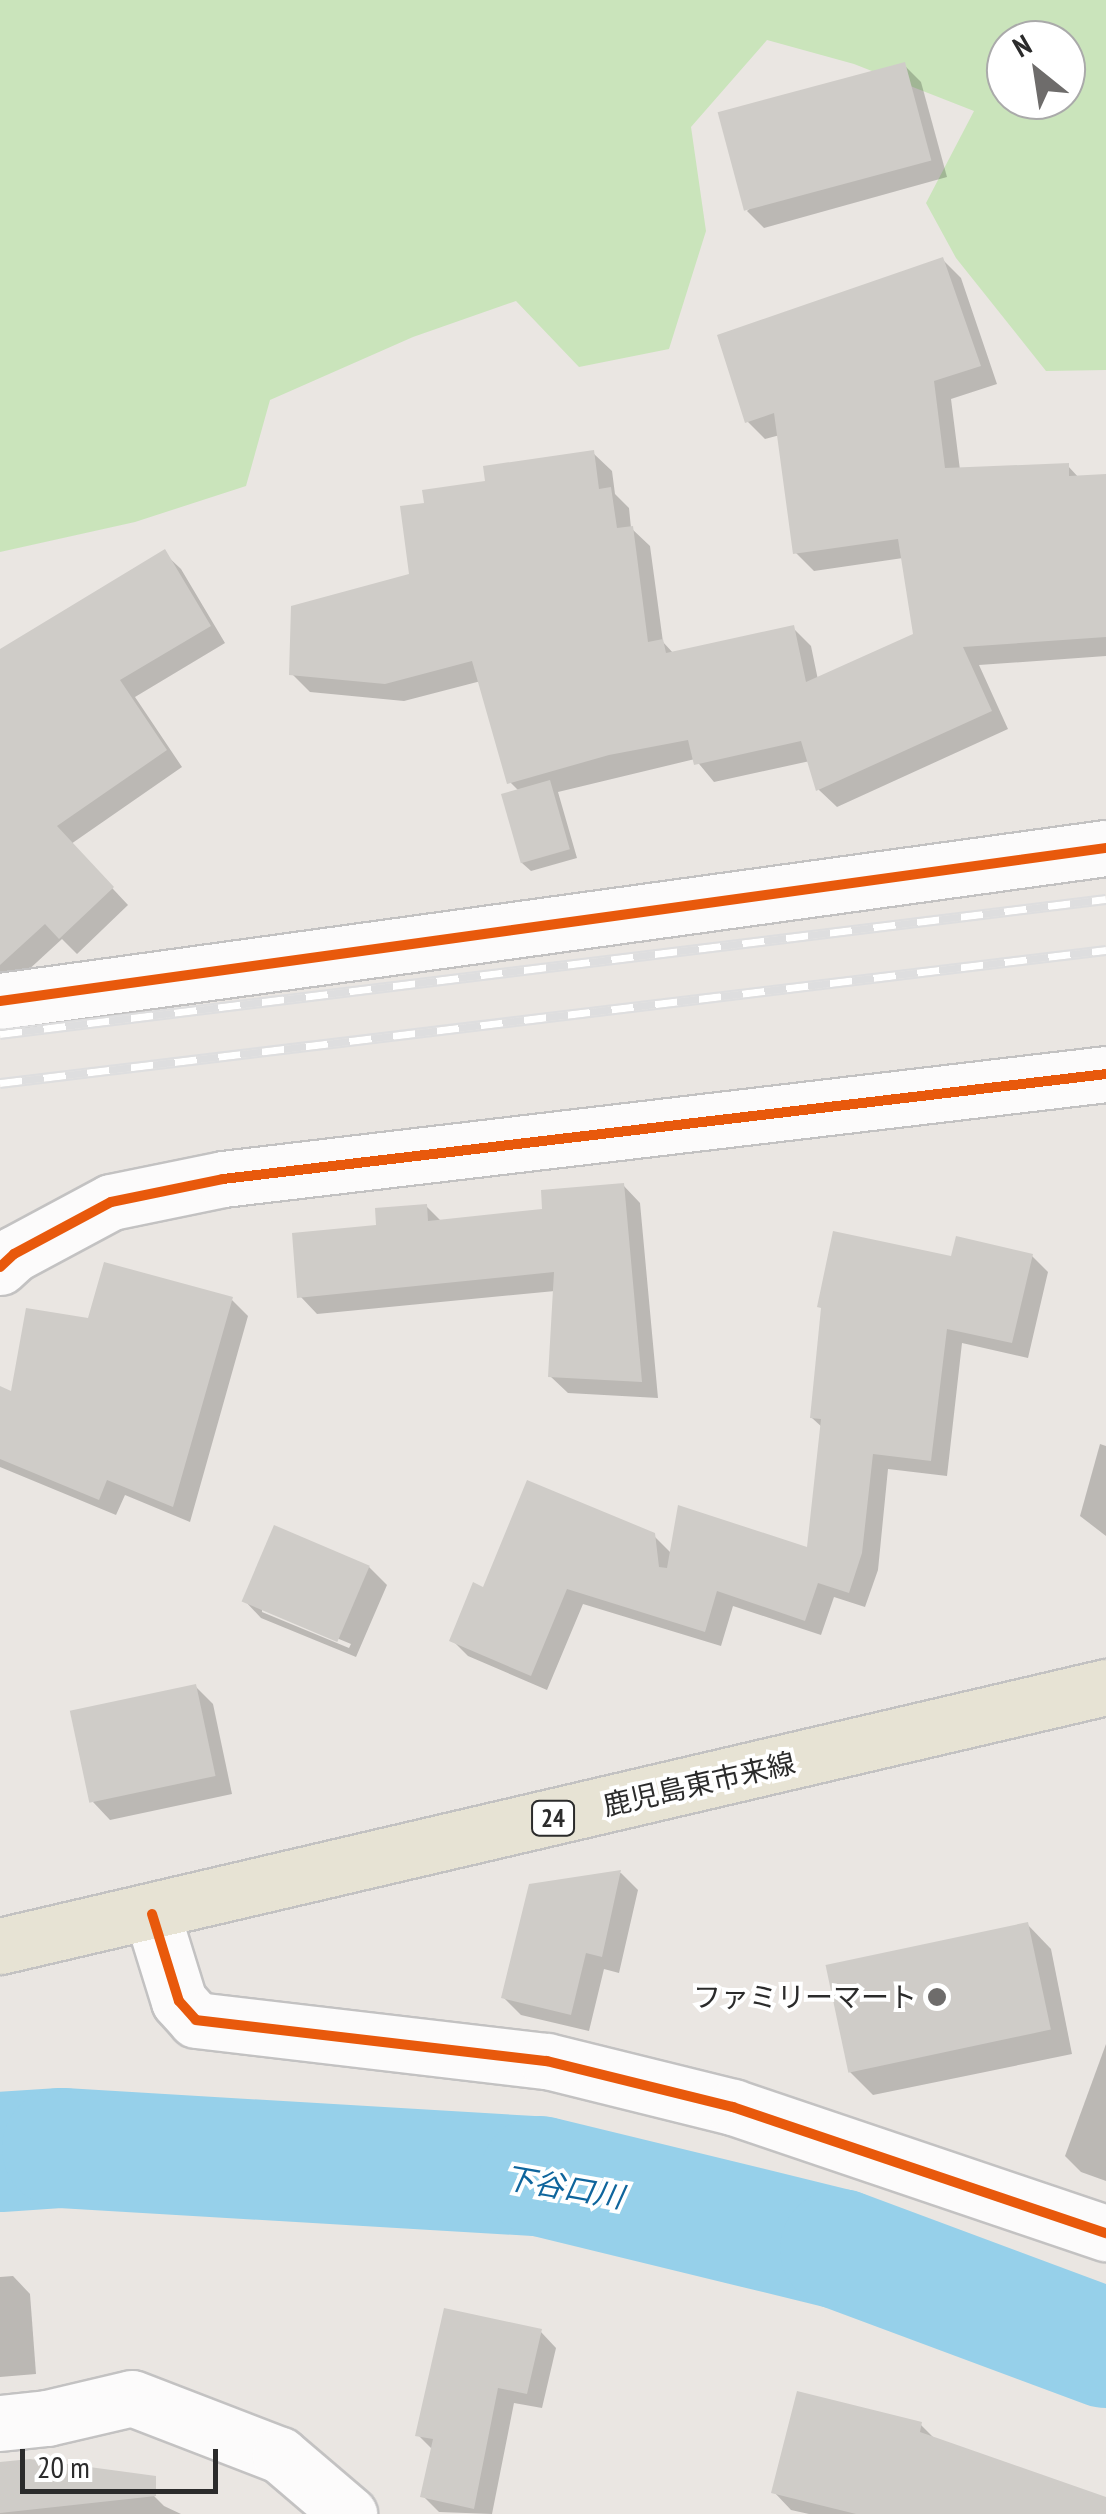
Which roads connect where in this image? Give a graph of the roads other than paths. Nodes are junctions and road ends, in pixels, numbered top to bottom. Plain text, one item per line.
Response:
1 (1106, 848) edge
2 (0, 1001) edge
3 (1106, 1074) edge
4 (0, 1268) edge
5 (1106, 1687) edge
6 (152, 1914) junction
7 (0, 1946) edge
8 (1106, 2234) edge
9 (0, 2423) edge
10 (349, 2514) edge

1 - 2 street
3 - 4 street
5 - 6 main road, 鹿児島東市来線 / 24
6 - 7 main road, 鹿児島東市来線 / 24
6 - 8 street
9 - 10 street

